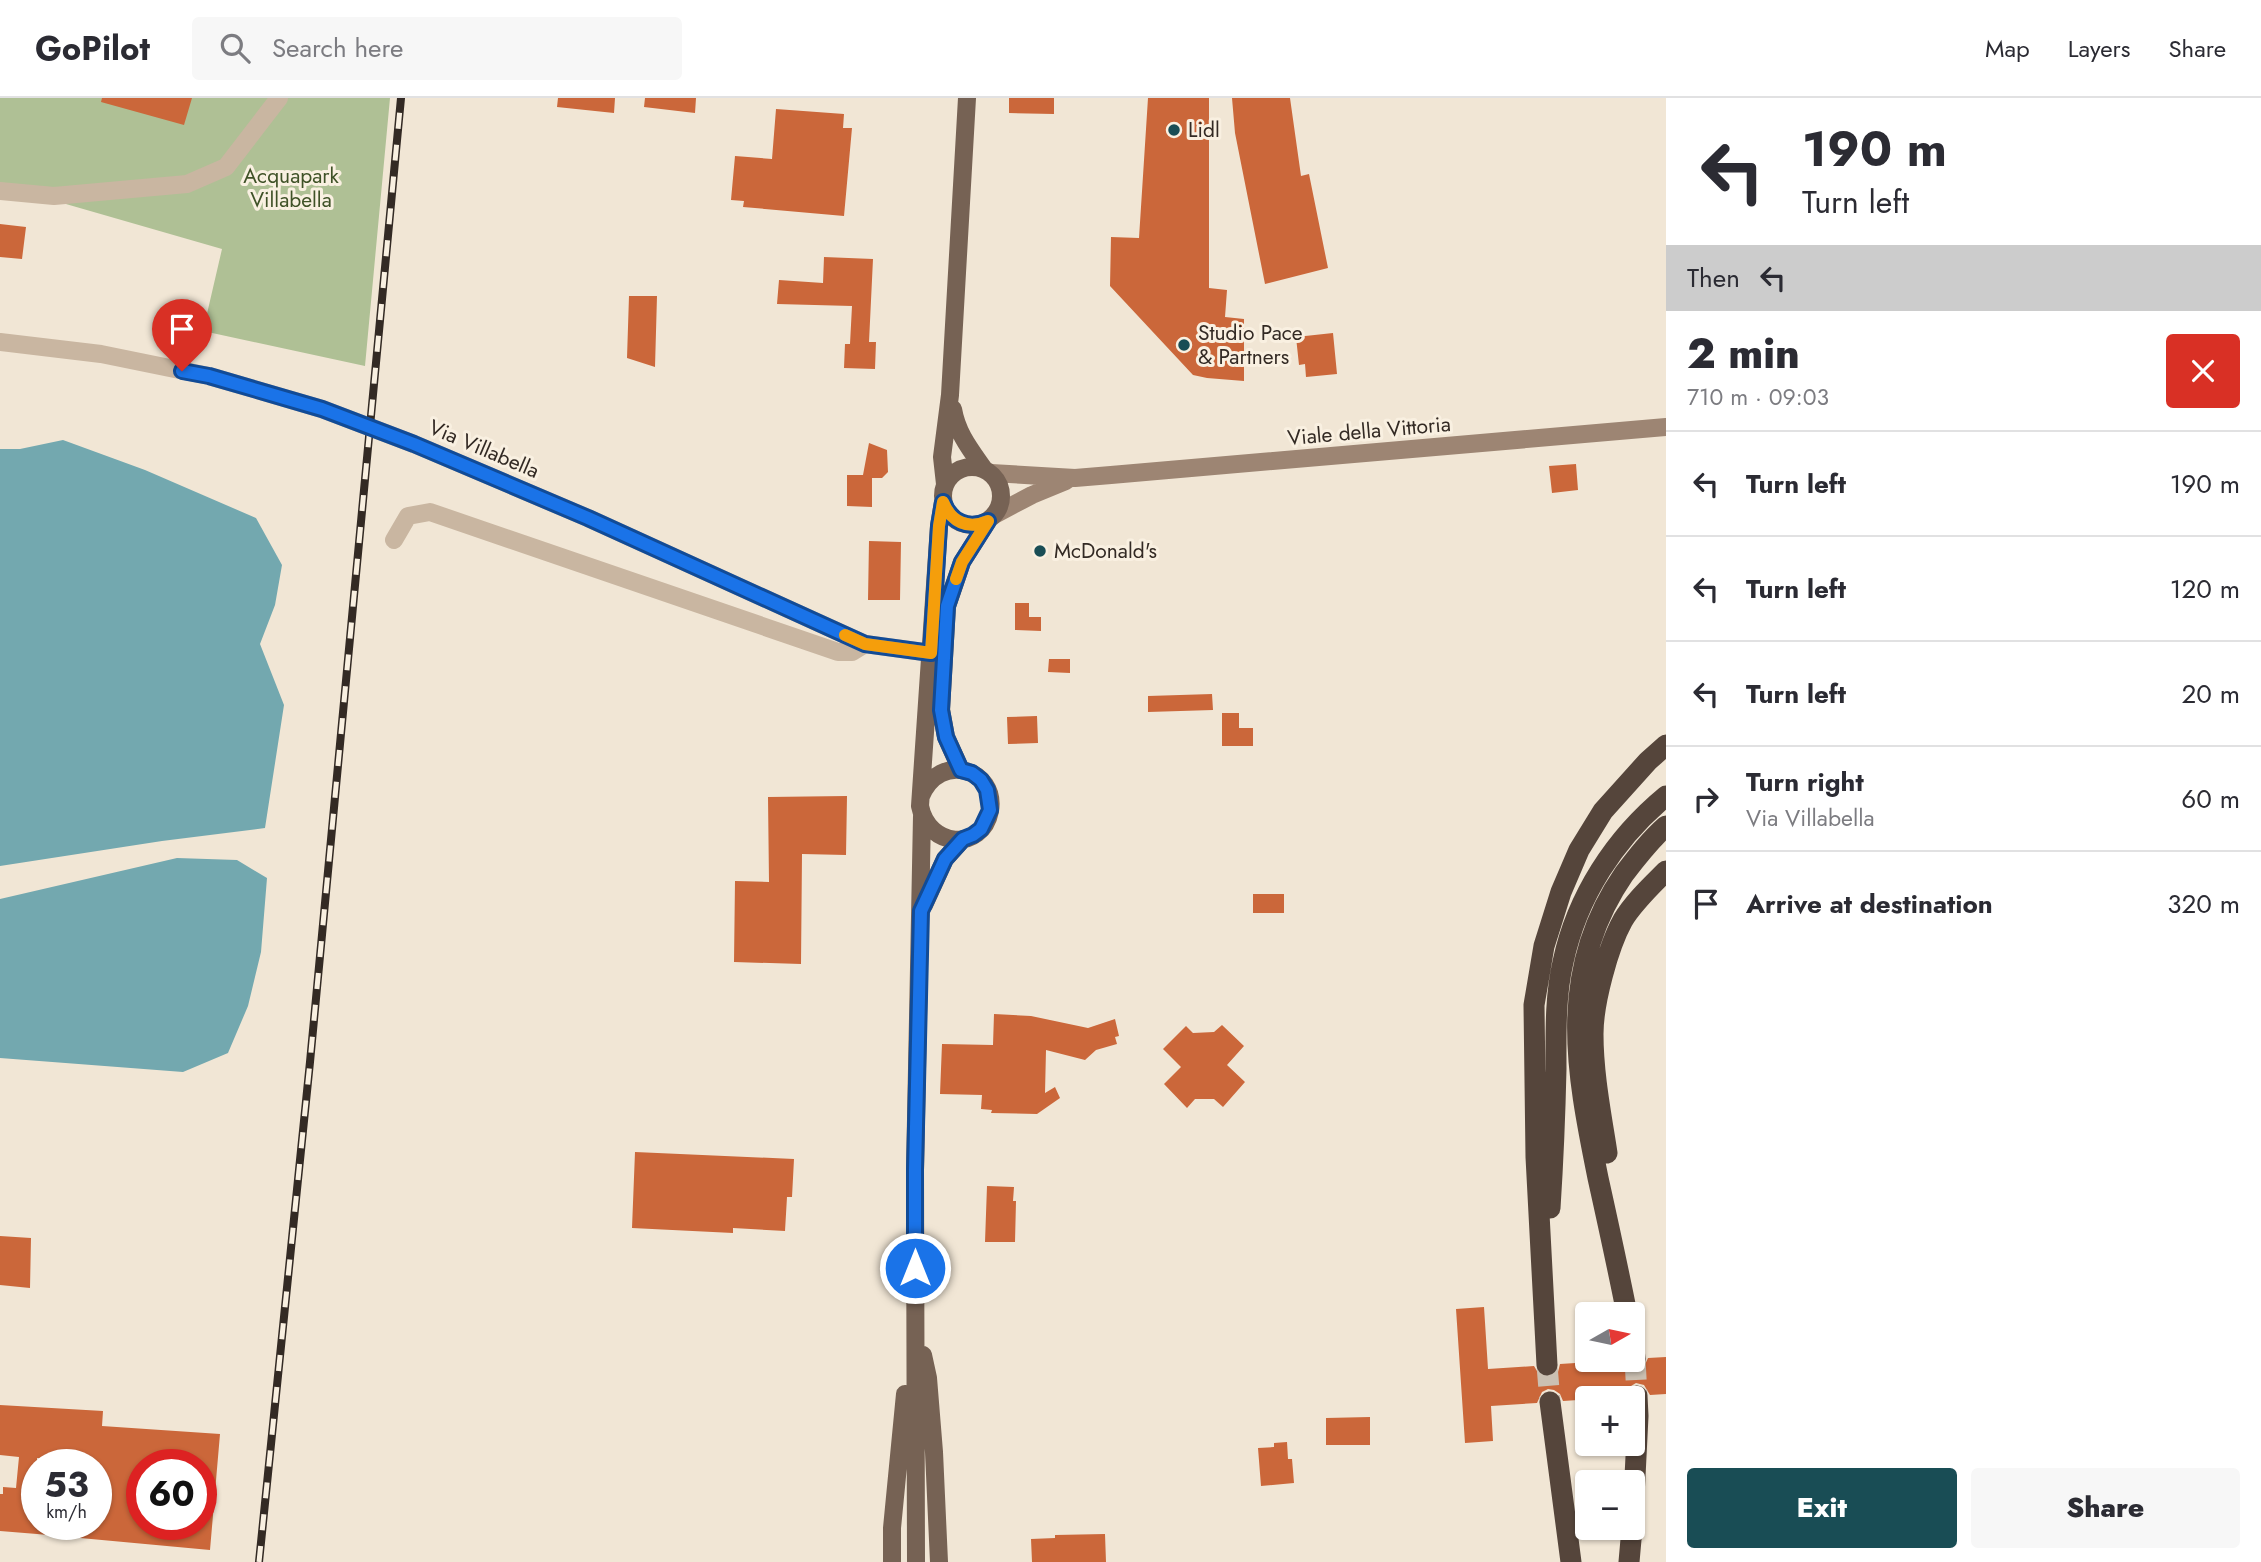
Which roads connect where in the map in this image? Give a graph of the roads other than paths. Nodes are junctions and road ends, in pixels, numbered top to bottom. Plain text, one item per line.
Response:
1 (279, 98) edge
2 (967, 98) edge
3 (0, 191) edge
4 (0, 342) edge
5 (950, 395) junction
6 (1666, 427) edge
7 (987, 471) junction
8 (1075, 478) junction
9 (944, 493) junction
10 (992, 517) junction
11 (394, 540) dead end
12 (865, 644) junction
13 (931, 653) junction
14 (1666, 745) edge
15 (961, 770) junction
16 (921, 796) junction
17 (1666, 796) edge
18 (922, 816) junction
19 (1666, 826) edge
20 (963, 839) junction
21 (1666, 871) edge
22 (921, 911) junction
23 (1625, 1302) edge
24 (1626, 1302) edge
25 (1543, 1303) junction
26 (915, 1317) junction
27 (1548, 1365) tunnel mouth
28 (1550, 1402) tunnel mouth
29 (1631, 1540) edge
30 (891, 1562) edge
31 (916, 1562) edge
32 (939, 1562) edge
33 (1571, 1562) edge
34 (1629, 1562) edge

1 - 3 street
2 - 5 main road
4 - 12 street, Via Villabella
5 - 7 main road
5 - 9 main road
6 - 8 street, Viale della Vittoria
7 - 8 street, Viale della Vittoria
7 - 9 main road
7 - 10 main road
8 - 10 street, Viale della Vittoria
9 - 10 main road
9 - 13 main road
10 - 15 main road
11 - 12 street
12 - 13 street, Via Villabella
13 - 16 main road
14 - 25 highway
15 - 16 main road
15 - 20 main road
16 - 18 main road
17 - 25 highway
18 - 20 main road
18 - 22 main road
19 - 23 highway
20 - 22 main road
21 - 24 highway
22 - 26 main road
25 - 27 highway
26 - 30 main road
26 - 31 main road
26 - 32 main road
28 - 33 highway
29 - 34 highway

